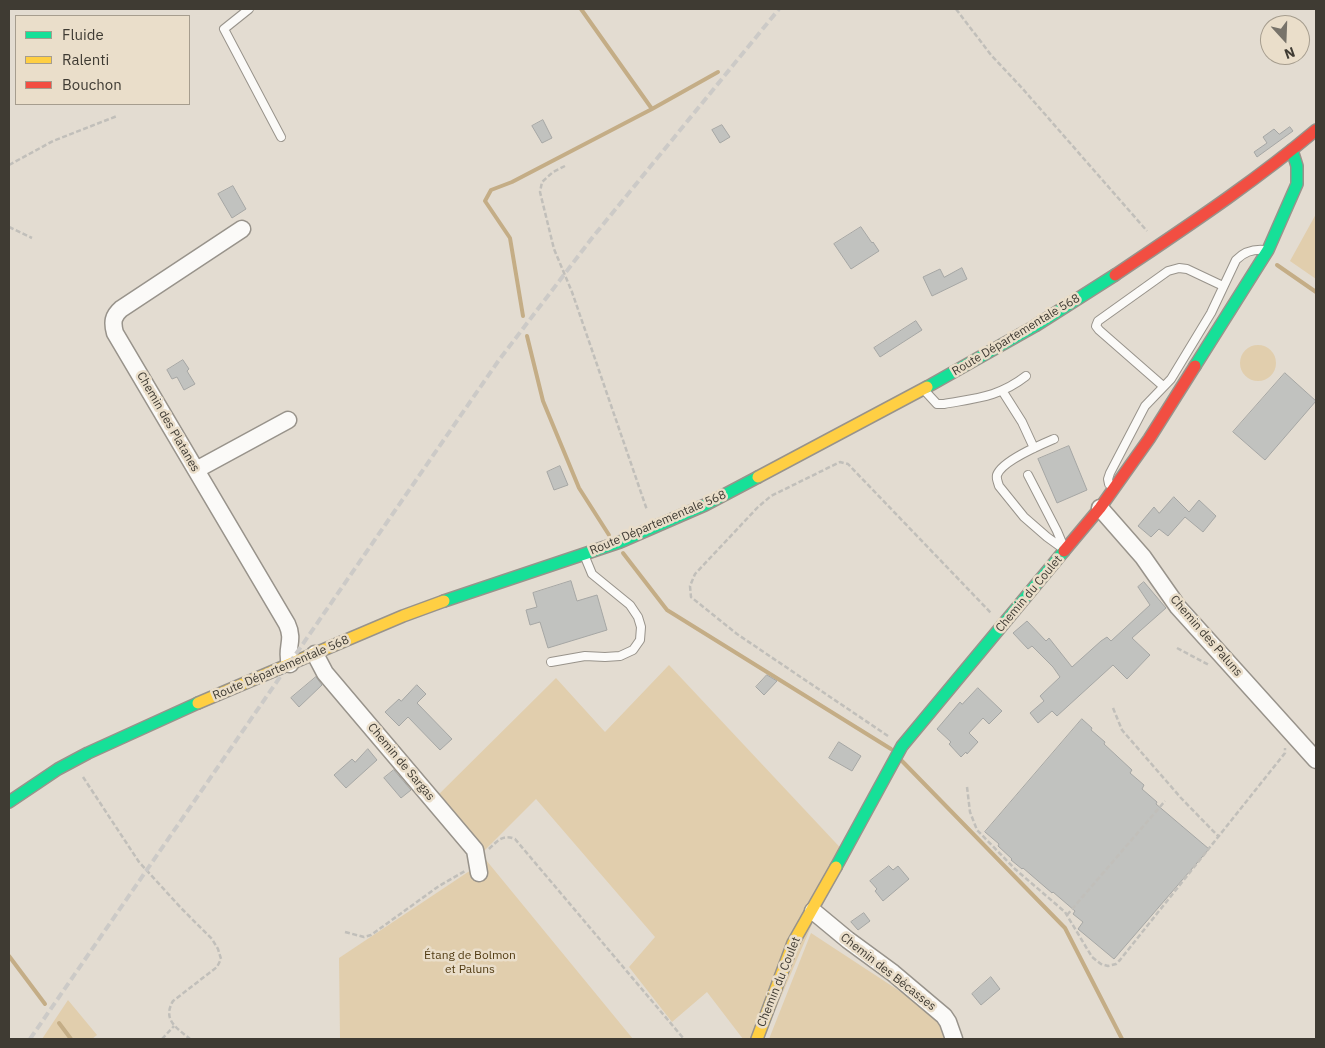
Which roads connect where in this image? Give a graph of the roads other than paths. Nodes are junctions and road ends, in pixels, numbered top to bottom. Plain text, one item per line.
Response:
1 (249, 9) edge
2 (1316, 130) edge
3 (282, 137) dead end
4 (1292, 150) junction
5 (242, 229) dead end
6 (1268, 250) junction
7 (1224, 286) junction
8 (1026, 376) dead end
9 (1163, 386) junction
10 (924, 389) junction
11 (1003, 392) junction
12 (288, 420) dead end
13 (1054, 440) dead end
14 (1034, 448) junction
15 (196, 470) junction
16 (1028, 475) dead end
17 (1113, 489) junction
18 (1100, 508) junction
19 (1065, 550) junction
20 (584, 555) junction
21 (315, 654) junction
22 (551, 662) dead end
23 (290, 664) junction
24 (1316, 760) edge
25 (9, 802) edge
26 (478, 866) road end
27 (812, 911) junction
28 (756, 1039) edge
29 (954, 1039) edge

1 - 3 lane
2 - 4 main road, Route Départementale 568
4 - 6 main road, Chemin du Coulet
4 - 10 main road, Route Départementale 568
5 - 15 street, Chemin des Platanes
6 - 7 lane
6 - 17 main road, Chemin du Coulet
7 - 9 lane
7 - 9 lane
8 - 11 lane
9 - 17 lane
10 - 11 lane
10 - 20 main road, Route Départementale 568
11 - 14 lane
12 - 15 street
13 - 14 lane
14 - 19 lane
15 - 23 street, Chemin des Platanes
16 - 19 lane
17 - 18 main road, Chemin du Coulet
18 - 19 main road, Chemin du Coulet
18 - 24 street, Chemin des Paluns
19 - 27 main road, Chemin du Coulet
20 - 21 main road, Route Départementale 568
20 - 22 lane
21 - 23 main road, Route Départementale 568
21 - 26 street, Chemin de Sargas
23 - 25 main road, Route Départementale 568
27 - 28 main road, Chemin du Coulet
27 - 29 street, Chemin des Bécasses

